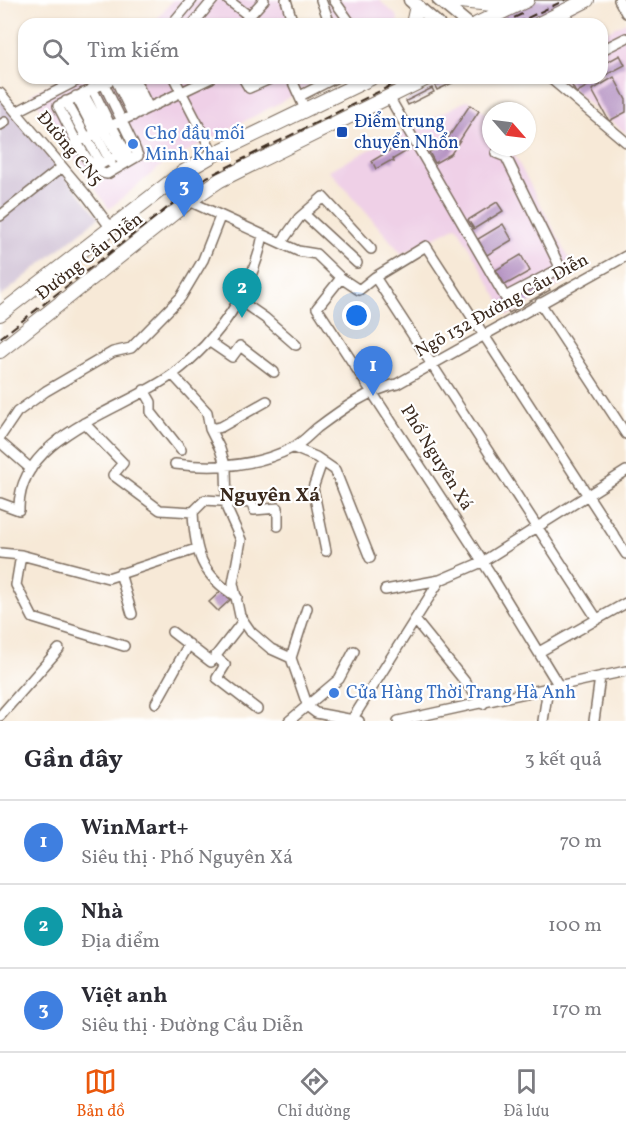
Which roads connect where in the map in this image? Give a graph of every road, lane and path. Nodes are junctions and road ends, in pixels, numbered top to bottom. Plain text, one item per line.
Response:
1 (192, 0) edge
2 (213, 0) edge
3 (228, 0) edge
4 (264, 0) edge
5 (286, 0) edge
6 (321, 0) edge
7 (334, 0) edge
8 (439, 0) edge
9 (448, 0) edge
10 (587, 0) edge
11 (619, 0) edge
12 (414, 3) edge
13 (520, 3) edge
14 (626, 13) edge
15 (177, 18) edge
16 (198, 18) edge
17 (249, 18) edge
18 (252, 18) edge
19 (291, 18) edge
20 (328, 18) edge
21 (347, 18) edge
22 (413, 18) edge
23 (431, 18) edge
24 (461, 18) edge
25 (489, 18) edge
26 (551, 18) edge
27 (626, 38) edge
28 (608, 47) edge
29 (70, 84) edge
30 (97, 84) edge
31 (104, 84) edge
32 (120, 84) edge
33 (127, 84) edge
34 (135, 84) edge
35 (177, 84) edge
36 (193, 84) edge
37 (294, 84) edge
38 (327, 84) edge
39 (354, 84) edge
40 (415, 84) edge
41 (557, 84) edge
42 (0, 93) edge
43 (181, 93) junction
44 (79, 95) junction
45 (389, 97) junction
46 (302, 103) junction
47 (16, 112) junction
48 (141, 112) junction
49 (122, 121) junction
50 (94, 134) junction
51 (626, 142) edge
52 (214, 155) junction
53 (504, 156) edge
54 (113, 157) junction
55 (123, 165) junction
56 (62, 167) junction
57 (189, 201) junction
58 (304, 214) junction
59 (0, 216) edge
60 (220, 217) junction
61 (110, 227) junction
62 (263, 234) junction
63 (281, 243) junction
64 (371, 249) dead end
65 (626, 256) edge
66 (357, 263) dead end
67 (375, 277) junction
68 (341, 278) junction
69 (239, 300) junction
70 (540, 303) junction
71 (0, 314) edge
72 (484, 334) junction
73 (210, 342) junction
74 (296, 345) dead end
75 (0, 351) edge
76 (432, 364) junction
77 (274, 372) dead end
78 (172, 375) junction
79 (144, 390) junction
80 (374, 391) junction
81 (267, 401) dead end
82 (84, 423) junction
83 (210, 429) junction
84 (626, 434) edge
85 (0, 440) edge
86 (294, 447) junction
87 (181, 450) dead end
88 (322, 462) junction
89 (175, 465) dead end
90 (225, 468) junction
91 (31, 469) junction
92 (626, 471) edge
93 (587, 494) junction
94 (226, 501) junction
95 (0, 503) edge
96 (193, 512) junction
97 (278, 526) dead end
98 (536, 527) junction
99 (196, 549) junction
100 (326, 551) dead end
101 (0, 553) edge
102 (21, 555) junction
103 (626, 555) edge
104 (370, 558) dead end
105 (482, 562) junction
106 (120, 573) junction
107 (440, 580) junction
108 (385, 590) dead end
109 (237, 597) junction
110 (626, 603) edge
111 (307, 608) dead end
112 (132, 614) dead end
113 (597, 619) junction
114 (243, 621) junction
115 (416, 621) junction
116 (172, 632) dead end
117 (189, 644) junction
118 (124, 646) dead end
119 (59, 649) dead end
120 (354, 651) dead end
121 (538, 652) junction
122 (291, 658) junction
123 (213, 659) junction
124 (626, 671) edge
125 (600, 677) junction
126 (559, 686) junction
127 (548, 688) junction
128 (156, 703) dead end
129 (483, 704) junction
130 (256, 709) dead end
131 (313, 714) edge
132 (0, 716) edge
133 (356, 719) edge
134 (290, 721) edge
135 (398, 721) edge
136 (543, 721) edge
137 (594, 721) edge

1 - 15 street
2 - 16 street
3 - 17 street
4 - 18 street
5 - 19 street
6 - 20 street
7 - 21 street
8 - 24 main road
9 - 13 highway
10 - 26 highway
11 - 14 street
12 - 22 highway
12 - 23 main road
13 - 25 highway
27 - 28 street
29 - 47 street
30 - 44 street
31 - 49 street
32 - 48 street
33 - 48 street
34 - 48 street
35 - 43 street
36 - 43 street
37 - 46 street
38 - 46 street
39 - 46 highway, Đường Cầu Diễn
40 - 45 highway, Đường Cầu Diễn
41 - 51 street
42 - 47 street, Đường CN5
43 - 48 street
43 - 52 street
44 - 50 street
44 - 50 street
44 - 50 street
45 - 53 street
45 - 57 highway, Đường Cầu Diễn
46 - 52 highway, Đường Cầu Diễn
47 - 56 street, Đường CN5
48 - 49 street
49 - 50 street
49 - 54 street
50 - 54 street
50 - 54 street
50 - 54 street
52 - 61 highway, Đường Cầu Diễn
54 - 55 street
54 - 55 street
54 - 55 street
56 - 59 street
56 - 61 street, Đường CN5
57 - 60 street
57 - 75 highway, Đường Cầu Diễn
58 - 63 street
58 - 64 street
58 - 66 street
60 - 62 street
60 - 85 street
61 - 71 highway, Đường Cầu Diễn
62 - 63 street
62 - 69 street
63 - 68 street
65 - 70 street, Ngõ 132 Đường Cầu Diễn
67 - 68 street
67 - 72 street
67 - 76 street
68 - 80 street, Phố Nguyên Xá
69 - 73 street
69 - 74 street
70 - 72 street, Ngõ 132 Đường Cầu Diễn
70 - 84 street
72 - 76 street, Ngõ 132 Đường Cầu Diễn
72 - 93 street
73 - 77 street
73 - 78 street
76 - 80 street, Ngõ 132 Đường Cầu Diễn
76 - 98 street
78 - 79 street
78 - 83 street
79 - 82 street
79 - 87 street
80 - 86 street, Ngõ 132 Đường Cầu Diễn
80 - 105 street, Phố Nguyên Xá
81 - 83 street
82 - 91 street
82 - 96 street
83 - 90 street
85 - 91 street
86 - 88 street
86 - 90 street, Ngõ 132 Đường Cầu Diễn
88 - 100 street
88 - 104 street
89 - 90 street
90 - 94 street
91 - 95 street
92 - 93 street
93 - 98 street
93 - 103 street
94 - 96 street
94 - 97 street
94 - 109 street
96 - 99 street
98 - 105 street
98 - 113 street
99 - 106 street
99 - 109 street
101 - 102 street
102 - 106 street
102 - 118 street
105 - 107 street
105 - 121 street, Phố Nguyên Xá
106 - 112 street
107 - 108 street
107 - 115 street
109 - 114 street
110 - 113 street
111 - 122 street
113 - 121 street
114 - 122 street
114 - 123 street
115 - 129 street
115 - 133 street
116 - 117 street
117 - 123 street
117 - 128 street
119 - 132 street
120 - 131 street
121 - 126 street, Phố Nguyên Xá
122 - 131 street
123 - 130 street
124 - 125 street
125 - 126 street
125 - 137 street
126 - 127 street
127 - 129 street
127 - 136 street
129 - 135 street
131 - 133 street
131 - 134 street

